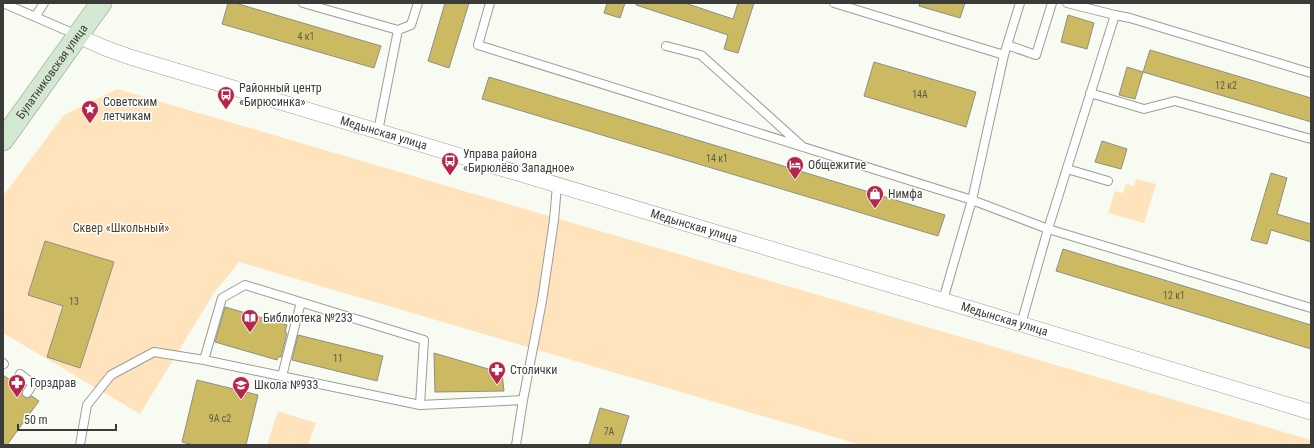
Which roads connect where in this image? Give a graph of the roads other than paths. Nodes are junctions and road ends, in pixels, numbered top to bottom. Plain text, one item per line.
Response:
1 (3, 3) edge
2 (44, 3) edge
3 (101, 3) edge
4 (303, 3) edge
5 (418, 3) edge
6 (490, 3) edge
7 (834, 3) edge
8 (1020, 3) edge
9 (1052, 3) edge
10 (1067, 3) edge
11 (1115, 15) junction
12 (35, 17) junction
13 (398, 30) junction
14 (78, 36) junction
15 (1007, 45) junction
16 (666, 46) dead end
17 (1004, 55) junction
18 (1311, 73) edge
19 (1090, 93) junction
20 (378, 131) junction
21 (1311, 139) edge
22 (3, 140) edge
23 (805, 149) junction
24 (1067, 169) junction
25 (1108, 181) dead end
26 (557, 185) junction
27 (972, 200) junction
28 (1048, 229) junction
29 (943, 300) junction
30 (301, 302) junction
31 (1311, 308) edge
32 (1021, 324) junction
33 (204, 360) junction
34 (20, 374) dead end
35 (282, 376) junction
36 (27, 393) dead end
37 (523, 400) junction
38 (420, 405) junction
39 (1311, 412) edge
40 (78, 443) edge
41 (516, 445) edge

1 - 12 lane
2 - 12 lane
3 - 14 street, Булатниковская улица
4 - 13 lane
5 - 13 lane
6 - 23 lane
7 - 17 lane
8 - 15 lane
9 - 15 lane
10 - 11 lane
11 - 18 lane
11 - 19 lane
12 - 14 lane
13 - 20 lane
14 - 20 street, Медынская улица
14 - 22 street, Булатниковская улица
15 - 17 lane
16 - 23 lane
17 - 27 lane
19 - 21 lane
19 - 24 lane
20 - 26 street, Медынская улица
23 - 27 lane
24 - 25 lane
24 - 28 lane
26 - 29 street, Медынская улица
26 - 37 lane
27 - 28 lane
27 - 29 lane
28 - 31 lane
28 - 32 lane
29 - 32 street, Медынская улица
30 - 33 lane
30 - 35 lane
30 - 38 lane
32 - 39 street, Медынская улица
33 - 35 lane
33 - 40 lane
34 - 36 lane
35 - 38 lane
37 - 38 lane
37 - 41 lane

